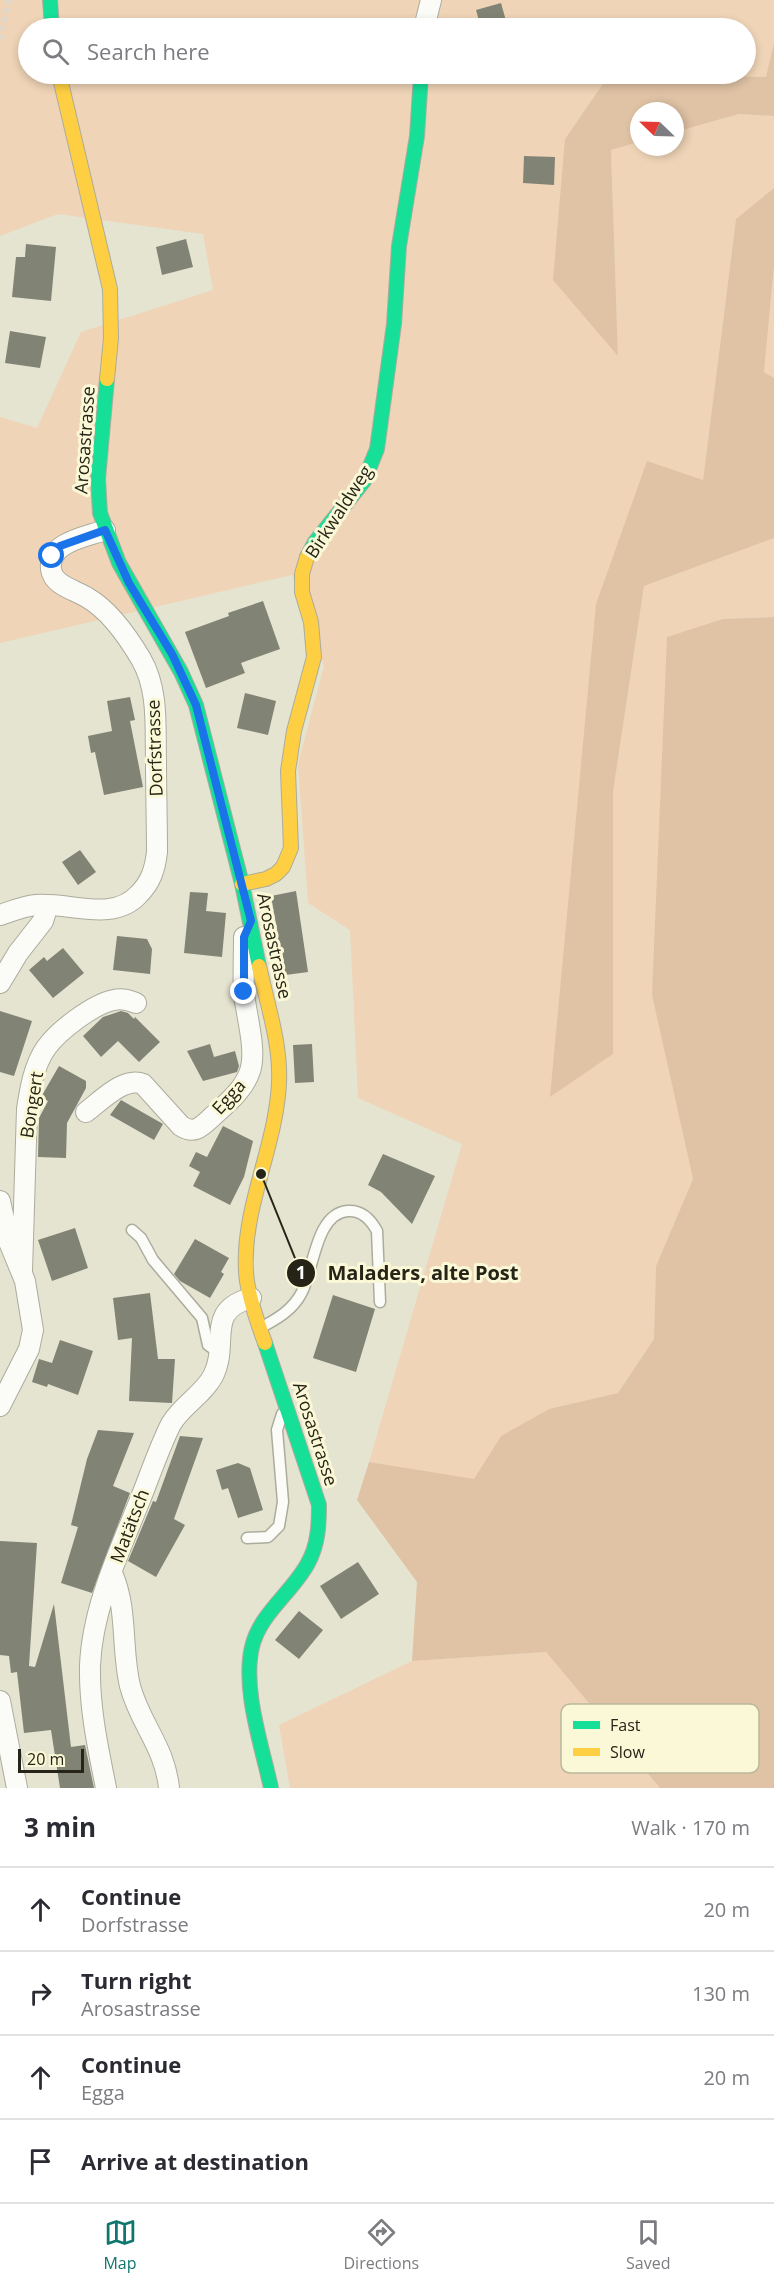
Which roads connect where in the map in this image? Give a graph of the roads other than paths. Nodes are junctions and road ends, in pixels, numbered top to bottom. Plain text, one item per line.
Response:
1 (50, 0) edge
2 (431, 0) edge
3 (51, 18) edge
4 (426, 18) edge
5 (62, 84) edge
6 (420, 84) edge
7 (105, 530) junction
8 (242, 884) junction
9 (48, 905) junction
10 (0, 915) edge
11 (251, 921) junction
12 (0, 983) edge
13 (136, 1003) dead end
14 (87, 1112) dead end
15 (0, 1201) edge
16 (132, 1230) dead end
17 (22, 1271) junction
18 (251, 1298) junction
19 (381, 1302) dead end
20 (260, 1329) junction
21 (219, 1353) junction
22 (286, 1402) junction
23 (0, 1406) edge
24 (247, 1538) dead end
25 (112, 1573) junction
26 (0, 1701) edge
27 (17, 1788) edge
28 (106, 1788) edge
29 (169, 1788) edge
30 (271, 1788) edge

1 - 3 main road
2 - 4 street
5 - 7 main road, Arosastrasse
6 - 8 main road, Birkwaldweg
7 - 8 main road, Arosastrasse
7 - 9 street, Dorfstrasse
8 - 11 main road, Arosastrasse
9 - 10 street, Dorfstrasse
9 - 12 street
11 - 14 street, Egga
11 - 18 main road, Arosastrasse
13 - 17 street, Bongert
15 - 17 street
16 - 21 lane
17 - 23 street
18 - 20 main road, Arosastrasse
18 - 21 street, Matätsch
19 - 20 lane
20 - 22 main road, Arosastrasse
21 - 25 street, Matätsch
22 - 24 lane
22 - 30 main road, Arosastrasse
25 - 28 street, Matätsch
25 - 29 street
26 - 27 street

